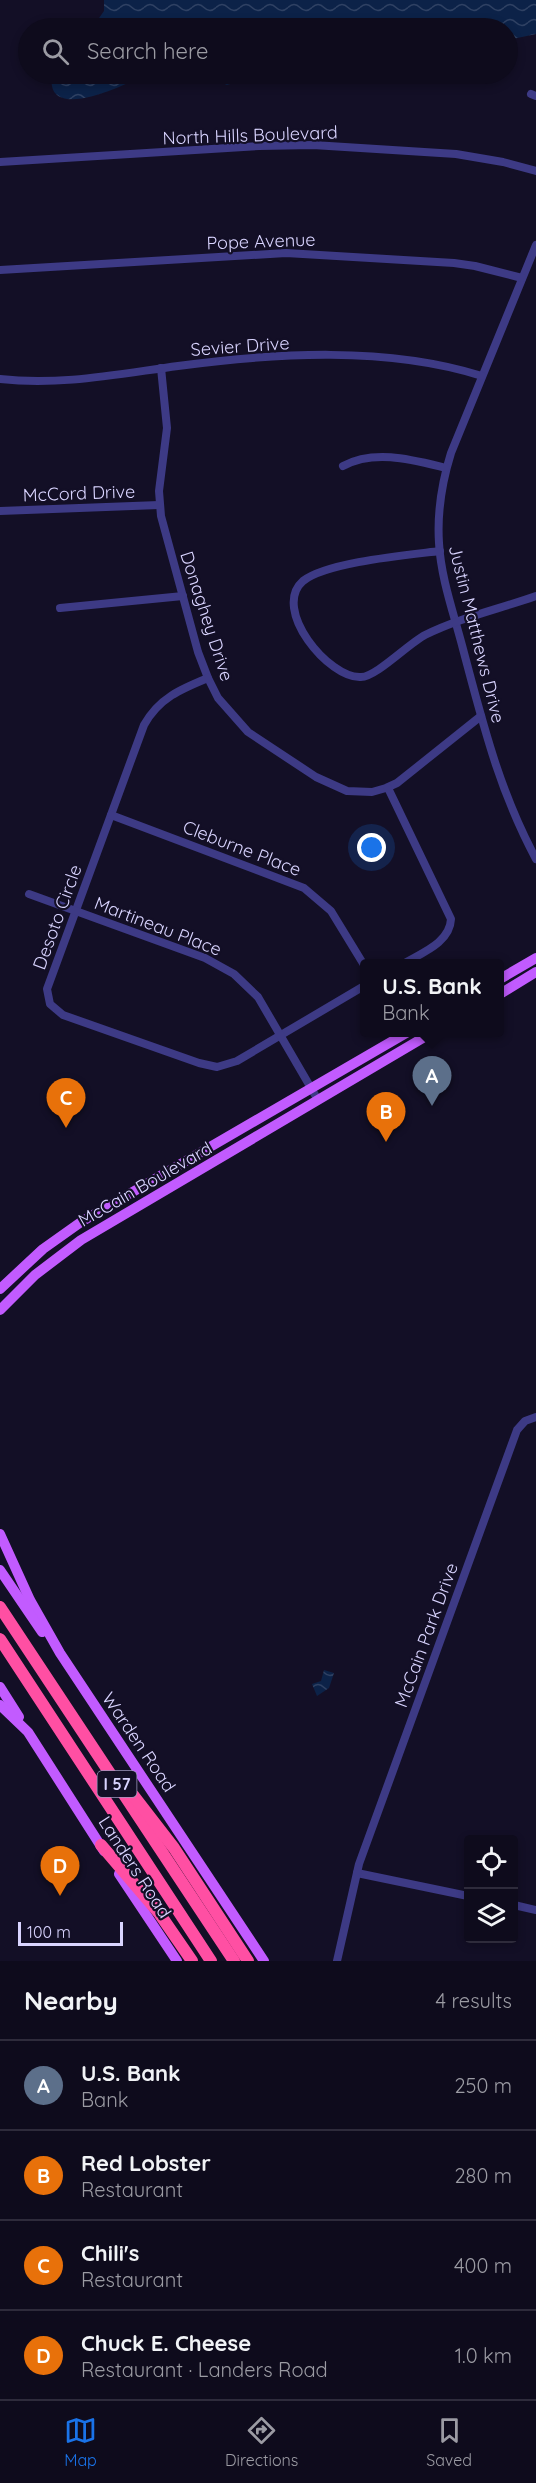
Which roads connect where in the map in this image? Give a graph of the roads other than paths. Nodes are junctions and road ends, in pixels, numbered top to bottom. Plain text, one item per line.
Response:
1 (0, 162) edge
2 (536, 171) edge
3 (536, 244) edge
4 (0, 270) edge
5 (522, 278) junction
6 (161, 368) junction
7 (482, 376) junction
8 (0, 379) edge
9 (343, 466) dead end
10 (446, 468) junction
11 (159, 505) junction
12 (0, 511) edge
13 (440, 551) junction
14 (183, 596) junction
15 (536, 596) edge
16 (60, 608) dead end
17 (456, 623) junction
18 (208, 678) junction
19 (481, 716) junction
20 (388, 788) junction
21 (111, 815) junction
22 (536, 859) edge
23 (29, 894) dead end
24 (75, 910) junction
25 (536, 958) edge
26 (360, 959) edge
27 (410, 959) edge
28 (536, 972) edge
29 (504, 977) edge
30 (360, 988) edge
31 (504, 992) edge
32 (281, 1036) junction
33 (400, 1037) edge
34 (425, 1037) edge
35 (312, 1089) junction
36 (318, 1100) junction
37 (0, 1289) edge
38 (0, 1310) edge
39 (536, 1417) edge
40 (0, 1534) edge
41 (0, 1570) edge
42 (0, 1607) edge
43 (0, 1639) edge
44 (60, 1653) junction
45 (0, 1687) edge
46 (0, 1705) edge
47 (28, 1732) junction
48 (84, 1734) junction
49 (101, 1845) junction
50 (357, 1873) junction
51 (464, 1895) edge
52 (518, 1906) edge
53 (536, 1910) edge
54 (177, 1961) edge
55 (192, 1961) edge
56 (212, 1961) edge
57 (234, 1961) edge
58 (249, 1961) edge
59 (264, 1961) edge
60 (338, 1961) edge

1 - 2 street, North Hills Boulevard
3 - 5 street, Justin Matthews Drive
4 - 5 street, Pope Avenue
5 - 7 street, Justin Matthews Drive
6 - 7 street, Sevier Drive
6 - 8 street, Sevier Drive
6 - 11 street, Donaghey Drive
7 - 10 street, Justin Matthews Drive
9 - 10 street
10 - 13 street, Justin Matthews Drive
11 - 12 street, McCord Drive
11 - 14 street, Donaghey Drive
13 - 17 street, Justin Matthews Drive
13 - 17 street
14 - 16 street
14 - 18 street, Donaghey Drive
15 - 17 street
17 - 19 street, Justin Matthews Drive
18 - 20 street, Donaghey Drive
18 - 21 street, Desoto Circle
19 - 20 street, Donaghey Drive
19 - 22 street, Justin Matthews Drive
20 - 27 street
21 - 24 street, Desoto Circle
21 - 26 street, Cleburne Place
23 - 24 street, Martineau Place
24 - 32 street, Martineau Place
24 - 32 street, Desoto Circle
25 - 29 main road
28 - 31 main road
30 - 32 street, Desoto Circle
32 - 35 street, Martineau Place
33 - 35 main road, McCain Boulevard
34 - 36 main road, McCain Boulevard
35 - 36 street, Martineau Place
35 - 37 main road, McCain Boulevard
36 - 38 main road, McCain Boulevard
39 - 50 street, McCain Park Drive
40 - 44 main road, Warden Road
41 - 44 main road
42 - 48 highway, I 57
43 - 56 highway, I 57
44 - 59 main road, Warden Road
45 - 47 main road
46 - 47 main road, Landers Road
47 - 49 main road, Landers Road
48 - 57 highway, I 57
48 - 58 highway
49 - 54 main road, Landers Road
49 - 55 highway
50 - 51 street
50 - 60 street, McCain Park Drive
52 - 53 street

